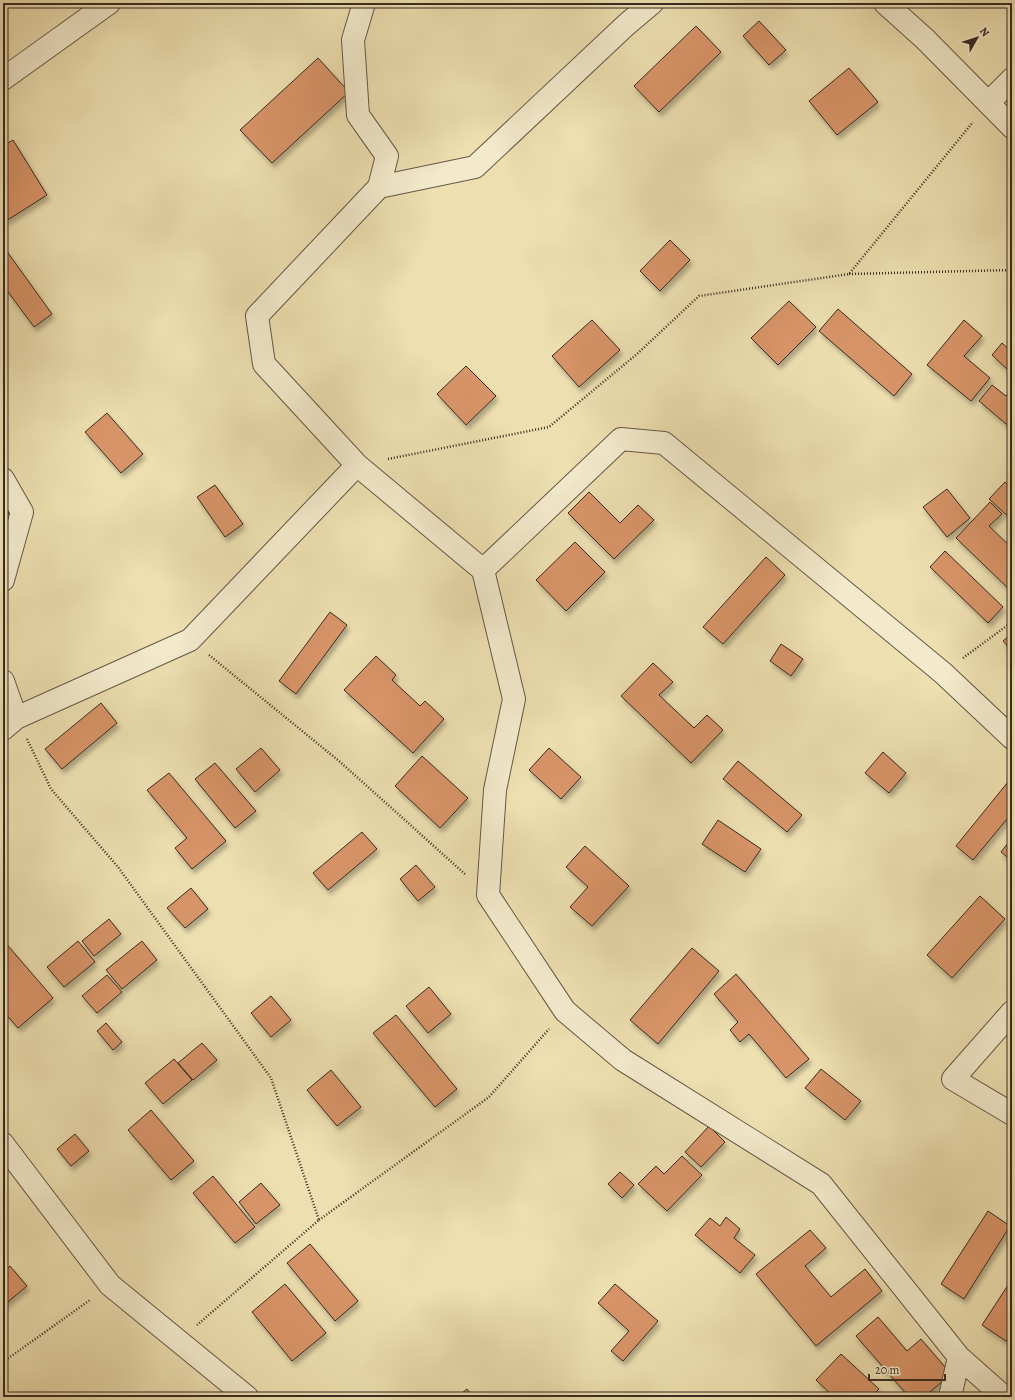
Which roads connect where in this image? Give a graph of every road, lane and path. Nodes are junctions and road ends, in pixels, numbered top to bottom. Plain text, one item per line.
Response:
1 (109, 3) edge
2 (364, 3) edge
3 (652, 3) edge
4 (885, 3) edge
5 (1012, 78) edge
6 (3, 79) edge
7 (988, 103) junction
8 (1012, 127) edge
9 (379, 187) junction
10 (1012, 270) edge
11 (849, 274) junction
12 (357, 464) junction
13 (3, 479) edge
14 (483, 570) junction
15 (3, 580) edge
16 (1012, 622) edge
17 (190, 640) junction
18 (943, 673) junction
19 (3, 681) edge
20 (10, 724) edge
21 (1012, 738) edge
22 (488, 895) junction
23 (565, 1011) junction
24 (1012, 1012) edge
25 (1012, 1114) edge
26 (3, 1144) edge
27 (319, 1220) junction
28 (110, 1285) junction
29 (178, 1341) junction
30 (959, 1357) junction
31 (3, 1362) edge
32 (247, 1397) edge
33 (950, 1397) edge
34 (1004, 1397) edge

1 - 6 street
2 - 9 street
3 - 9 street
4 - 7 street
5 - 7 street
7 - 8 street
7 - 11 path
9 - 12 street
10 - 11 path
11 - 12 path
12 - 14 street
12 - 17 street
13 - 15 street
14 - 18 street
14 - 22 street
16 - 18 path
17 - 20 street
17 - 22 path
18 - 21 street
19 - 20 street
20 - 27 path
22 - 23 street
23 - 27 path
23 - 30 street
24 - 25 street
26 - 28 street
27 - 29 path
28 - 29 street
28 - 31 path
29 - 32 street
30 - 33 street
30 - 34 street

